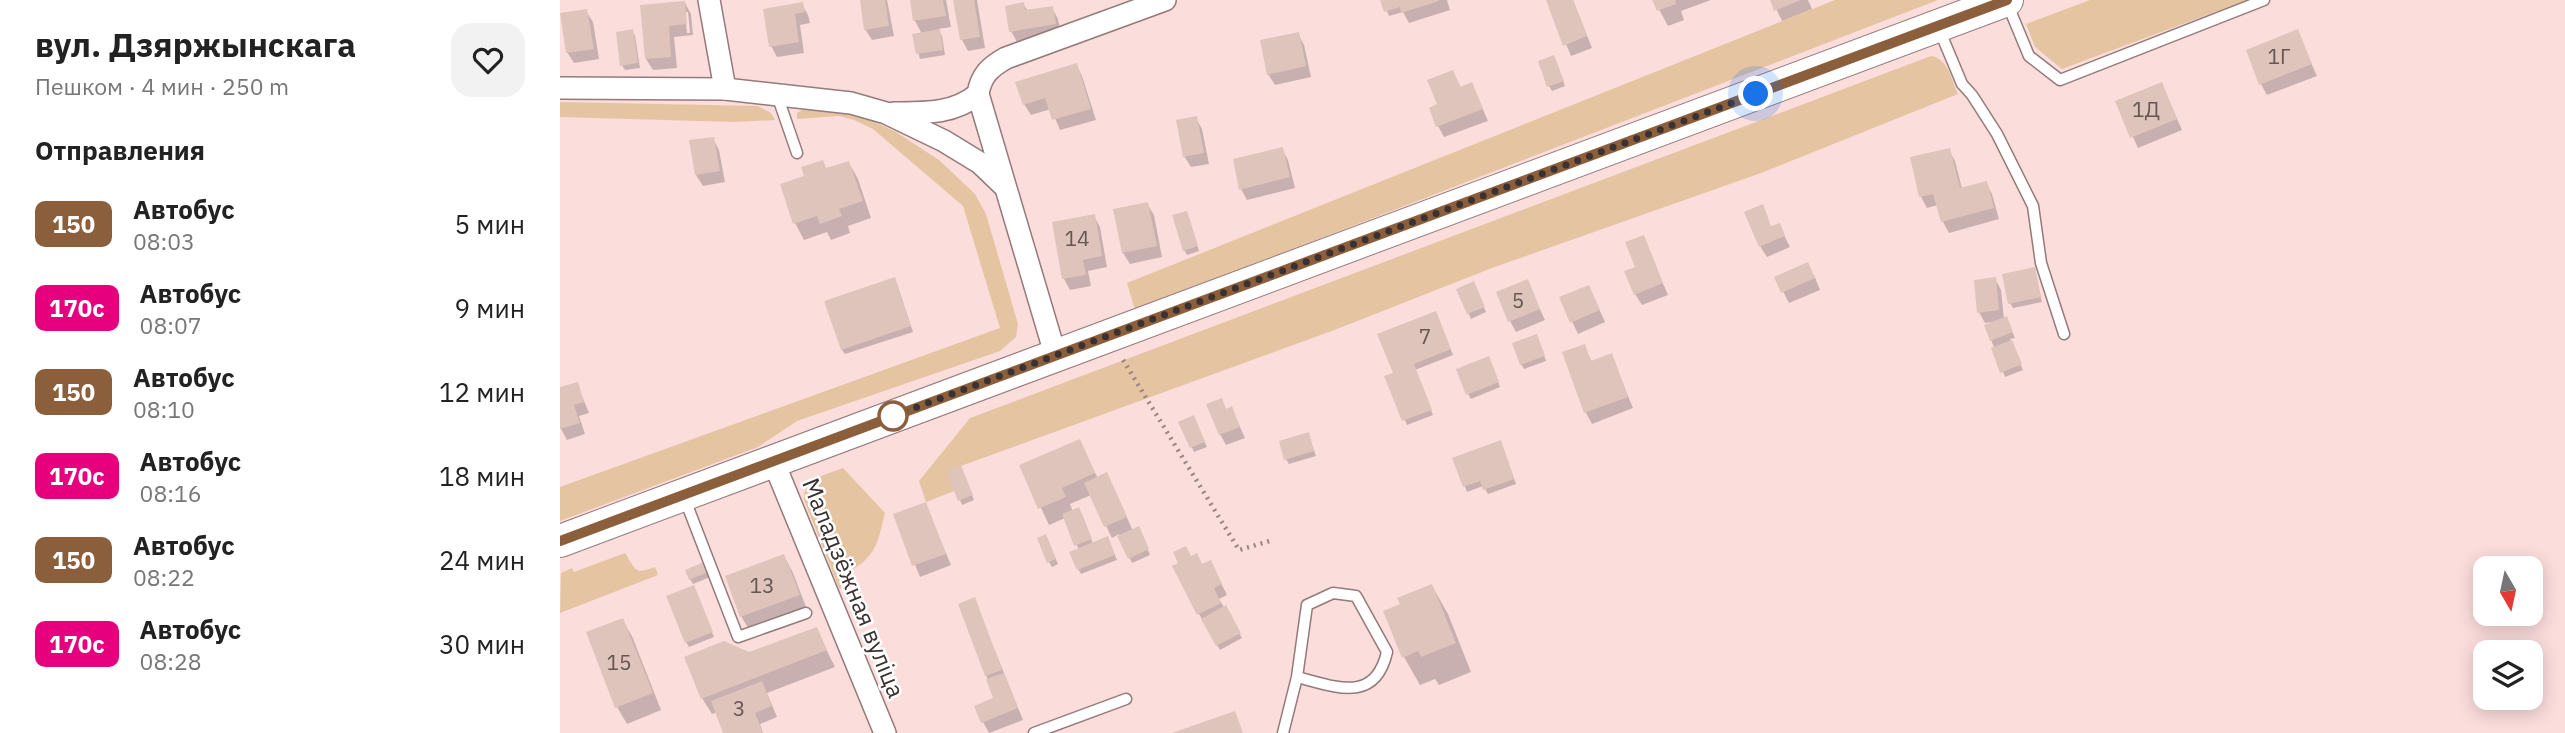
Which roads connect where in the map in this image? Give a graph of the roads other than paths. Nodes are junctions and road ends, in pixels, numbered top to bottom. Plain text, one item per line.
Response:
1 (709, 0) edge
2 (1165, 0) edge
3 (2006, 0) edge
4 (2264, 0) edge
5 (1938, 26) junction
6 (560, 88) edge
7 (726, 89) junction
8 (978, 94) junction
9 (777, 95) junction
10 (886, 113) junction
11 (797, 153) dead end
12 (1005, 188) junction
13 (2064, 334) dead end
14 (1056, 357) junction
15 (774, 463) junction
16 (684, 495) junction
17 (560, 541) edge
18 (806, 613) dead end
19 (1297, 677) junction
20 (1126, 699) dead end
21 (1037, 732) edge
22 (885, 733) edge
23 (1283, 733) edge

1 - 7 street
2 - 8 street
3 - 4 lane
3 - 5 main road
5 - 13 lane
5 - 14 main road
6 - 7 street
7 - 9 street
8 - 10 street
8 - 12 street
9 - 10 street
9 - 11 lane
10 - 12 street
12 - 14 street
14 - 15 main road
15 - 16 main road
15 - 22 street, Маладзёжная вуліца
16 - 17 main road
16 - 18 lane
19 - 19 lane
19 - 23 lane
20 - 21 lane

